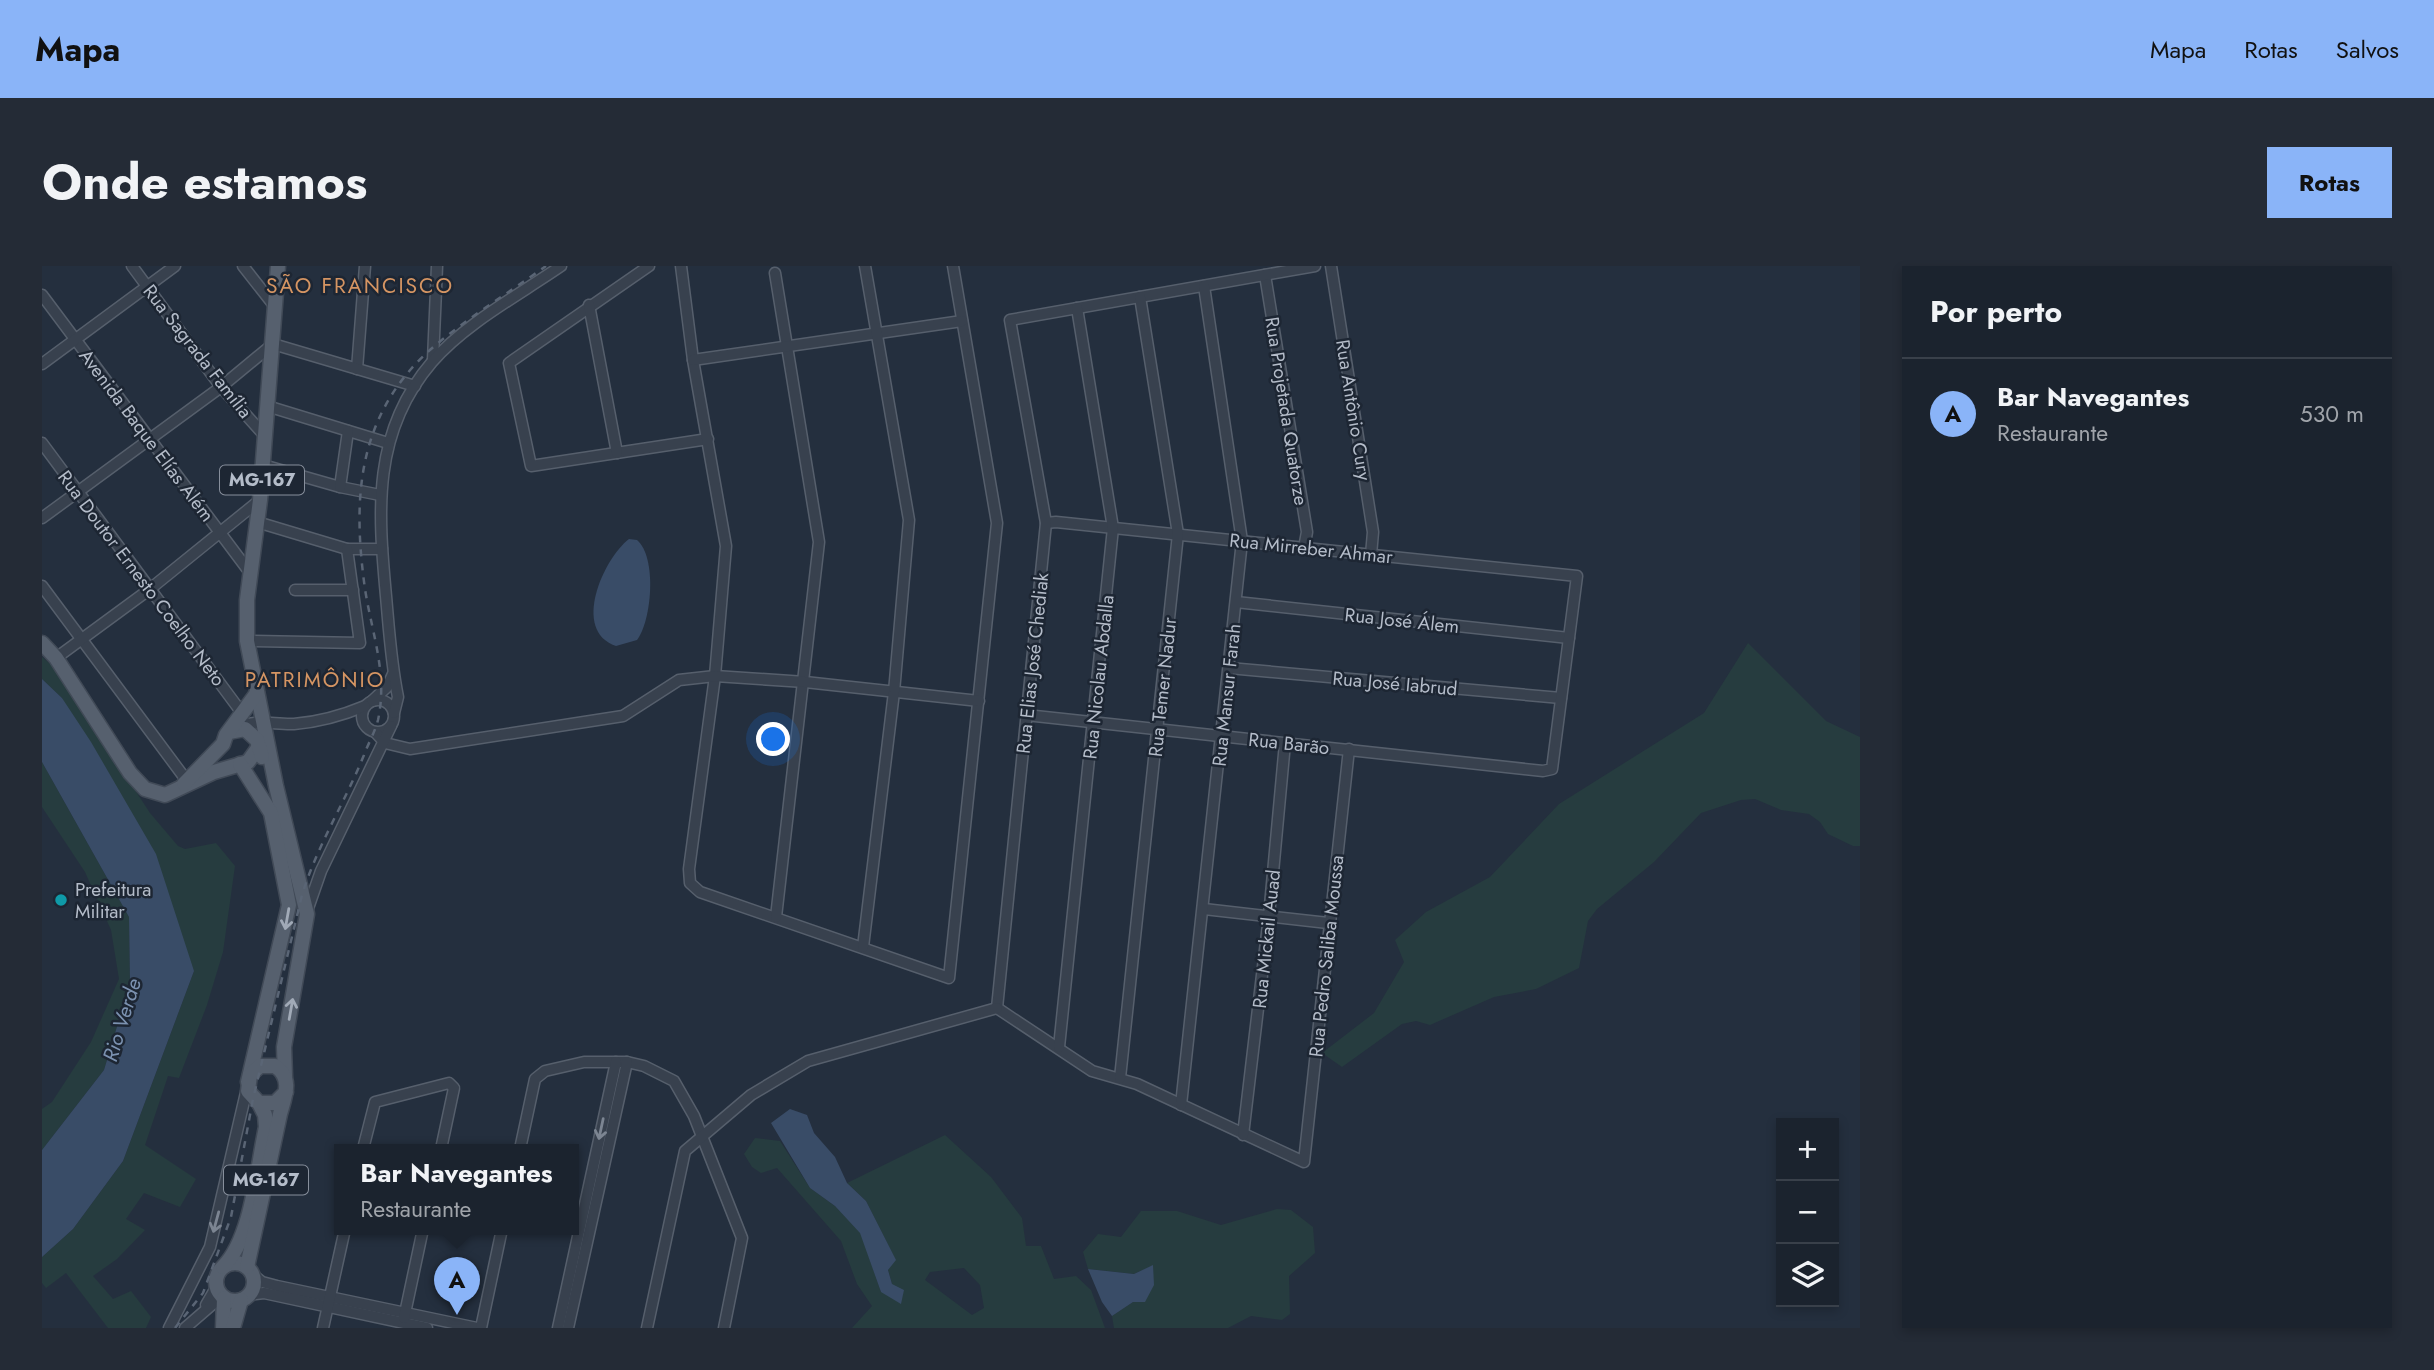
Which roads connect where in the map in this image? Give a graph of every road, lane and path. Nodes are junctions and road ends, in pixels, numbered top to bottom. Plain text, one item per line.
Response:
1 (132, 266) edge
2 (175, 266) edge
3 (243, 266) edge
4 (278, 266) edge
5 (365, 266) edge
6 (437, 266) edge
7 (561, 266) edge
8 (649, 266) edge
9 (681, 266) edge
10 (865, 266) edge
11 (953, 266) edge
12 (1315, 266) edge
13 (1331, 266) edge
14 (775, 272) dead end
15 (1269, 272) edge
16 (147, 286) junction
17 (1204, 286) junction
18 (42, 295) edge
19 (1140, 297) junction
20 (589, 305) junction
21 (276, 308) junction
22 (1077, 308) junction
23 (962, 321) junction
24 (879, 332) junction
25 (75, 340) junction
26 (273, 344) junction
27 (788, 348) junction
28 (433, 360) junction
29 (693, 360) junction
30 (42, 364) edge
31 (358, 369) junction
32 (415, 386) junction
33 (221, 387) junction
34 (267, 406) junction
35 (348, 431) junction
36 (265, 436) junction
37 (708, 439) junction
38 (148, 440) junction
39 (42, 443) edge
40 (388, 443) junction
41 (617, 453) junction
42 (263, 465) junction
43 (340, 488) junction
44 (78, 491) junction
45 (380, 495) junction
46 (260, 500) junction
47 (42, 518) edge
48 (257, 522) junction
49 (1046, 523) junction
50 (1113, 528) junction
51 (220, 532) junction
52 (1178, 534) junction
53 (1242, 541) junction
54 (347, 548) junction
55 (1304, 548) junction
56 (382, 549) junction
57 (1371, 555) junction
58 (251, 574) junction
59 (42, 586) edge
60 (150, 589) junction
61 (295, 590) dead end
62 (352, 590) junction
63 (1236, 602) junction
64 (1569, 638) junction
65 (81, 639) junction
66 (247, 641) junction
67 (42, 643) edge
68 (56, 658) junction
69 (1229, 668) junction
70 (393, 674) junction
71 (715, 676) junction
72 (806, 682) junction
73 (894, 692) junction
74 (257, 693) junction
75 (1561, 698) junction
76 (979, 701) junction
77 (368, 704) junction
78 (242, 713) junction
79 (394, 713) junction
80 (1026, 715) junction
81 (331, 719) junction
82 (1094, 722) junction
83 (391, 726) junction
84 (1158, 729) junction
85 (372, 731) junction
86 (229, 735) junction
87 (262, 736) junction
88 (1222, 736) junction
89 (385, 743) junction
90 (1285, 743) junction
91 (1349, 749) junction
92 (238, 764) junction
93 (186, 785) junction
94 (1204, 909) junction
95 (307, 914) junction
96 (1269, 916) junction
97 (776, 917) junction
98 (1328, 923) junction
99 (863, 947) junction
100 (997, 1007) junction
101 (1059, 1047) junction
102 (621, 1062) junction
103 (285, 1076) junction
104 (1120, 1078) junction
105 (248, 1083) junction
106 (286, 1092) junction
107 (259, 1103) junction
108 (1181, 1105) junction
109 (1243, 1135) junction
110 (701, 1138) junction
111 (364, 1144) edge
112 (442, 1144) edge
113 (521, 1144) edge
114 (344, 1235) edge
115 (422, 1235) edge
116 (501, 1235) edge
117 (223, 1267) junction
118 (250, 1270) junction
119 (221, 1293) junction
120 (244, 1298) junction
121 (329, 1301) junction
122 (403, 1321) edge
123 (169, 1328) edge
124 (185, 1328) edge
125 (223, 1328) edge
126 (233, 1328) edge
127 (323, 1328) edge
128 (427, 1328) edge
129 (479, 1328) edge
130 (558, 1328) edge
131 (568, 1328) edge
132 (647, 1328) edge
133 (724, 1328) edge

1 - 16 street, Rua Sagrada Família
2 - 16 street
3 - 21 street
4 - 21 main road, MG-167
5 - 31 street
6 - 28 street
7 - 28 street
8 - 20 street
9 - 29 street
10 - 24 street
11 - 23 street
12 - 15 street
13 - 57 street, Rua Antônio Cury
14 - 27 street
15 - 17 street
15 - 55 street, Rua Projetada Quatorze
16 - 25 street
16 - 33 street, Rua Sagrada Família
17 - 19 street
17 - 53 street, Rua Mansur Farah
18 - 25 street, Avenida Baque Elías Além
19 - 22 street
19 - 52 street, Rua Temer Nadur
20 - 41 street
20 - 41 street
21 - 26 main road, MG-167
22 - 49 street, Rua Elias José Chediak
22 - 50 street, Rua Nicolau Abdalla
23 - 24 street
23 - 76 street
24 - 27 street
24 - 73 street
25 - 30 street
25 - 38 street, Avenida Baque Elías Além
26 - 31 street
26 - 33 street
26 - 34 main road, MG-167
27 - 29 street
27 - 72 street
28 - 32 street
29 - 37 street
31 - 32 street
32 - 40 street
33 - 36 street, Rua Sagrada Família
33 - 38 street
34 - 35 street
34 - 36 main road, MG-167
35 - 40 street
35 - 43 street
36 - 42 main road, MG-167
37 - 41 street
37 - 71 street
38 - 44 street
38 - 51 street, Avenida Baque Elías Além
39 - 44 street, Rua Doutor Ernesto Coelho Neto
40 - 45 street
42 - 43 street
42 - 46 main road, MG-167
43 - 45 street
44 - 47 street
44 - 60 street, Rua Doutor Ernesto Coelho Neto
45 - 56 street
46 - 48 main road, MG-167
46 - 51 street
48 - 54 street
48 - 58 main road, MG-167
49 - 50 street, Rua Mirreber Ahmar
49 - 80 street, Rua Elias José Chediak
50 - 52 street, Rua Mirreber Ahmar
50 - 82 street, Rua Nicolau Abdalla
51 - 58 street, Avenida Baque Elías Além
51 - 60 street
52 - 53 street, Rua Mirreber Ahmar
52 - 84 street, Rua Temer Nadur
53 - 55 street, Rua Mirreber Ahmar
53 - 63 street, Rua Mansur Farah
54 - 56 street
54 - 62 street
55 - 57 street, Rua Mirreber Ahmar
56 - 70 street
57 - 64 street, Rua Mirreber Ahmar
58 - 66 main road, MG-167
59 - 65 street
60 - 65 street
60 - 78 street, Rua Doutor Ernesto Coelho Neto
61 - 62 street
62 - 66 street
63 - 64 street, Rua José Álem
63 - 69 street, Rua Mansur Farah
64 - 75 street
65 - 68 street
65 - 93 street
66 - 74 main road, MG-167
67 - 68 main road
68 - 93 main road
69 - 75 street, Rua José Iabrud
69 - 88 street, Rua Mansur Farah
70 - 77 street
70 - 79 street
71 - 72 street
71 - 89 street
71 - 97 street
72 - 73 street
72 - 97 street
73 - 76 street
73 - 99 street
74 - 78 main road
74 - 87 main road, MG-167
75 - 91 street, Rua Barão
76 - 99 street
77 - 79 street
77 - 81 street
77 - 85 street
78 - 86 main road
79 - 83 street
80 - 82 street, Rua Barão
80 - 100 street, Rua Elias José Chediak
81 - 85 street
81 - 87 street
82 - 84 street, Rua Barão
82 - 101 street, Rua Nicolau Abdalla
83 - 85 street
83 - 89 street
84 - 88 street, Rua Barão
84 - 104 street, Rua Temer Nadur
85 - 89 street
86 - 87 main road, MG-167
86 - 87 street
86 - 92 main road
86 - 93 main road
87 - 92 main road
87 - 95 main road, MG-167
88 - 90 street, Rua Barão
88 - 94 street, Rua Mansur Farah
89 - 95 street
90 - 91 street, Rua Barão
90 - 96 street, Rua Mickail Auad
91 - 98 street, Rua Pedro Saliba Moussa
92 - 93 main road
92 -> 105 main road
94 - 96 street
94 - 108 street, Rua Mansur Farah
103 -> 95 main road, MG-167
96 - 98 street
96 - 109 street, Rua Mickail Auad
97 - 99 street
98 - 109 street, Rua Pedro Saliba Moussa
100 - 101 street
100 - 110 street
101 - 104 street
102 - 110 street
102 - 113 street
102 -> 130 street
102 - 131 street
103 - 105 main road
103 - 106 main road, MG-167
104 - 108 street
105 - 107 main road, MG-167
105 -> 123 street
106 - 107 main road
106 - 118 main road, MG-167
107 - 117 main road, MG-167
108 - 109 street
110 - 132 street
110 - 133 street
111 - 112 street
114 - 121 street
115 - 122 street
116 - 129 street
117 - 118 main road
117 - 119 main road
118 - 120 main road
118 - 121 street
119 - 120 main road
119 - 124 street
119 - 125 main road
120 - 121 street
120 - 126 main road
121 - 122 street
121 - 127 street
122 - 128 street
122 - 129 street

